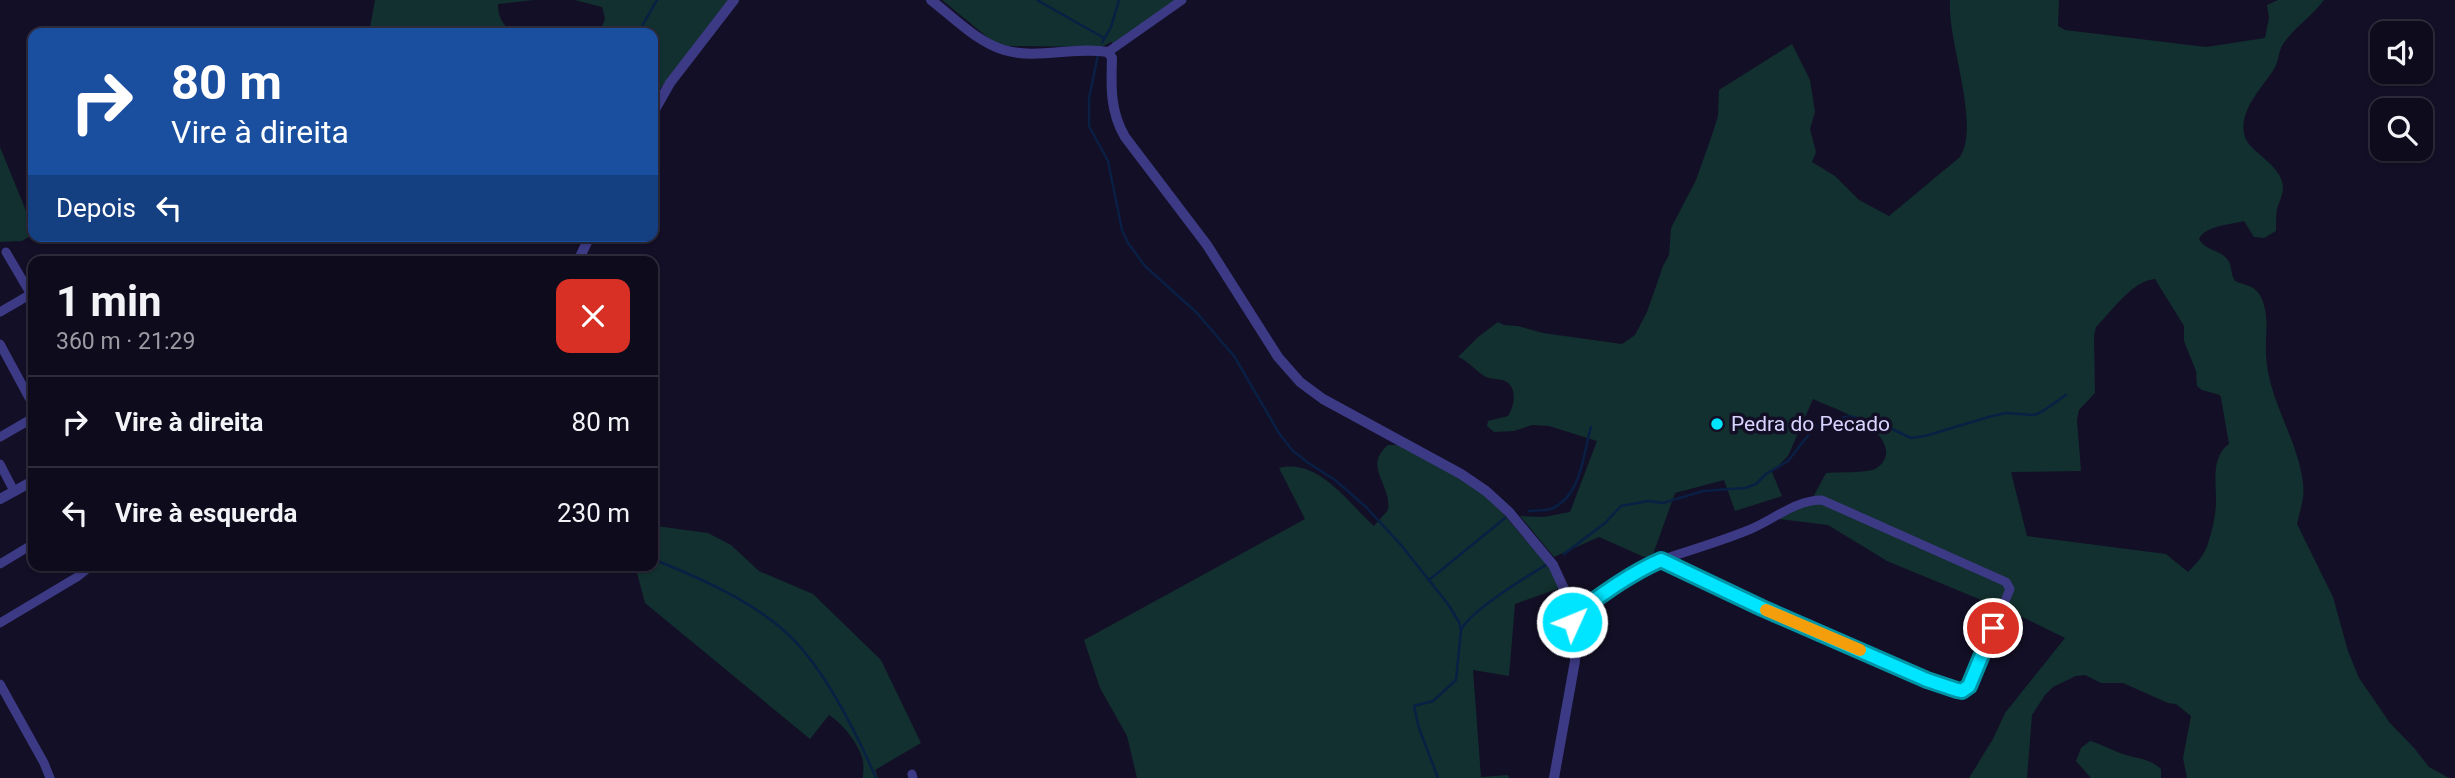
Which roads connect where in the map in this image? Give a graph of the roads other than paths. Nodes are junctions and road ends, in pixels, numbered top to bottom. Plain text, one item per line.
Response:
1 (734, 0) edge
2 (931, 0) edge
3 (1182, 0) edge
4 (1108, 52) junction
5 (658, 104) edge
6 (6, 252) dead end
7 (28, 289) edge
8 (28, 298) edge
9 (0, 312) edge
10 (0, 344) edge
11 (28, 396) edge
12 (28, 421) edge
13 (0, 437) edge
14 (0, 464) edge
15 (28, 484) edge
16 (14, 491) junction
17 (0, 499) edge
18 (28, 547) edge
19 (1661, 560) junction
20 (0, 564) edge
21 (83, 571) edge
22 (1572, 616) junction
23 (0, 623) edge
24 (0, 684) edge
25 (50, 778) edge
26 (1554, 778) edge

1 - 5 street
2 - 4 street
3 - 4 street
4 - 22 street
6 - 7 street
8 - 9 street
10 - 11 street
12 - 13 street
14 - 16 street
15 - 16 street
16 - 17 street
18 - 20 street
19 - 19 street
19 - 22 street
21 - 23 street
22 - 26 street
24 - 25 street

